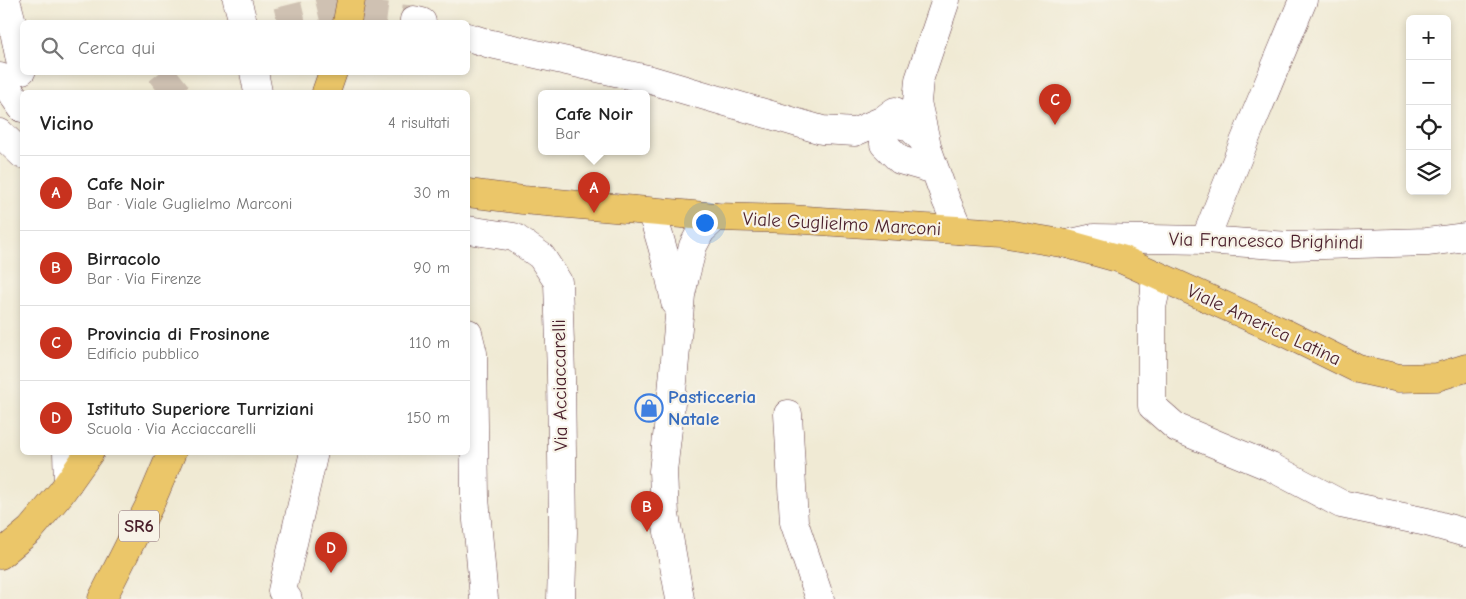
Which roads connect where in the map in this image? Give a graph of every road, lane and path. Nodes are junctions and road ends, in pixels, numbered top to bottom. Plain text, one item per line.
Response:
1 (6, 0) edge
2 (237, 0) edge
3 (351, 0) edge
4 (946, 0) edge
5 (1304, 0) edge
6 (242, 20) edge
7 (347, 20) edge
8 (470, 38) edge
9 (20, 58) edge
10 (24, 75) edge
11 (255, 75) edge
12 (332, 75) edge
13 (0, 77) edge
14 (919, 80) junction
15 (28, 90) edge
16 (258, 90) edge
17 (327, 90) edge
18 (20, 105) edge
19 (883, 120) junction
20 (0, 133) edge
21 (926, 143) junction
22 (20, 152) edge
23 (935, 170) junction
24 (470, 193) edge
25 (651, 212) junction
26 (716, 217) junction
27 (470, 230) edge
28 (959, 230) junction
29 (1466, 237) edge
30 (1205, 240) junction
31 (1067, 244) junction
32 (1154, 274) junction
33 (679, 320) junction
34 (470, 341) edge
35 (1466, 368) edge
36 (788, 414) dead end
37 (67, 455) edge
38 (88, 455) edge
39 (171, 455) edge
40 (313, 455) edge
41 (68, 483) junction
42 (1466, 533) edge
43 (0, 555) edge
44 (102, 599) edge
45 (288, 599) edge
46 (484, 599) edge
47 (561, 599) edge
48 (680, 599) edge
49 (820, 599) edge

1 - 9 street
2 - 6 street
3 - 7 main road
4 - 14 street
5 - 30 street
8 - 19 street
10 - 15 street
11 - 16 street
12 - 17 main road
13 - 18 street
14 - 19 street
14 - 21 street
19 - 21 street
19 - 23 street
20 - 22 street
21 - 23 street
23 - 28 street
24 - 25 main road, Viale Guglielmo Marconi
25 - 26 main road, Viale Guglielmo Marconi
25 - 33 street
26 - 28 main road, Viale Guglielmo Marconi
26 - 33 street
27 - 47 street, Via Acciaccarelli
28 - 31 main road, Viale Guglielmo Marconi
29 - 30 street, Via Francesco Brighindi
30 - 31 street, Via Francesco Brighindi
31 - 32 main road, Viale America Latina
32 - 35 main road, Viale America Latina
32 - 42 street
33 - 48 street
34 - 46 street
36 - 49 street
37 - 41 street
38 - 41 main road
39 - 44 main road, SR6
40 - 45 street
41 - 43 main road

